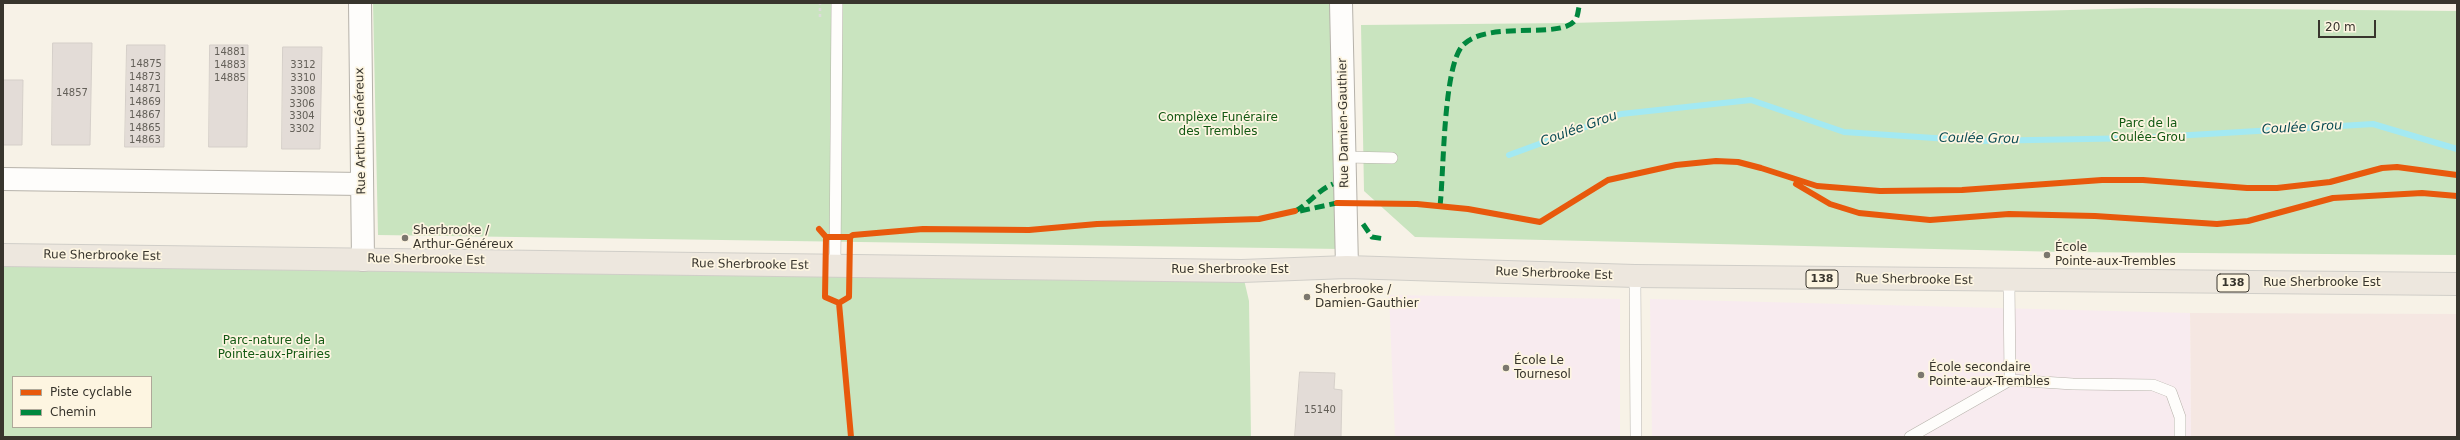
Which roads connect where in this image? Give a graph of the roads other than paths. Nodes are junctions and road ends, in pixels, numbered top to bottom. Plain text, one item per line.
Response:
1 (360, 3) edge
2 (837, 3) edge
3 (1342, 3) edge
4 (1344, 157) junction
5 (1392, 158) dead end
6 (3, 179) edge
7 (362, 184) junction
8 (3, 255) edge
9 (363, 260) junction
10 (835, 266) junction
11 (1347, 267) junction
12 (1635, 276) junction
13 (2009, 281) junction
14 (2457, 284) edge
15 (2010, 380) junction
16 (1636, 437) edge
17 (1910, 437) edge
18 (2180, 437) edge

1 - 7 street, Rue Arthur-Généreux
2 - 10 lane
3 - 4 street, Rue Damien-Gauthier
4 - 5 lane
4 - 11 street, Rue Damien-Gauthier
6 - 7 street
7 - 9 street, Rue Arthur-Généreux
8 - 9 main road, Rue Sherbrooke Est / 138
9 - 10 main road, Rue Sherbrooke Est / 138
10 - 11 main road, Rue Sherbrooke Est / 138
11 - 12 main road, Rue Sherbrooke Est / 138
12 - 13 main road, Rue Sherbrooke Est / 138
12 - 16 lane
13 - 14 main road, Rue Sherbrooke Est / 138
13 - 15 lane
15 - 17 lane
15 - 18 lane

